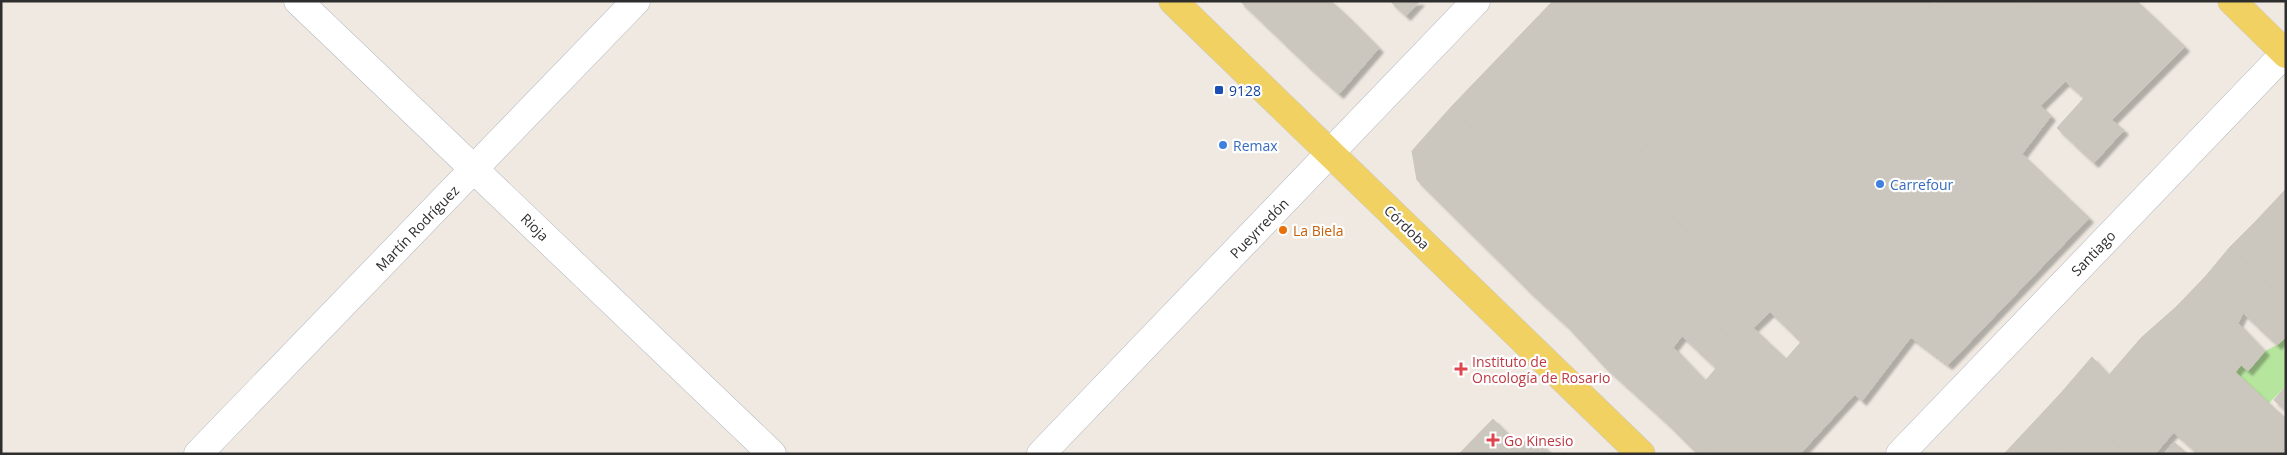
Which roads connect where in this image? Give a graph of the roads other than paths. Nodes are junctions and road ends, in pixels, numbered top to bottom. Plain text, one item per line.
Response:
1 (298, 1) edge
2 (636, 1) edge
3 (1172, 1) edge
4 (1476, 1) edge
5 (2232, 1) edge
6 (2285, 53) edge
7 (1330, 153) junction
8 (474, 169) junction
9 (198, 454) edge
10 (772, 454) edge
11 (1042, 454) edge
12 (1641, 454) edge
13 (1900, 454) edge

1 - 8 street, Rioja
2 - 8 street, Martín Rodríguez
3 - 7 main road, Córdoba
4 - 7 street, Pueyrredón
5 - 6 main road
6 - 13 street, Santiago
7 - 11 street, Pueyrredón
7 - 12 main road, Córdoba
8 - 9 street, Martín Rodríguez
8 - 10 street, Rioja

